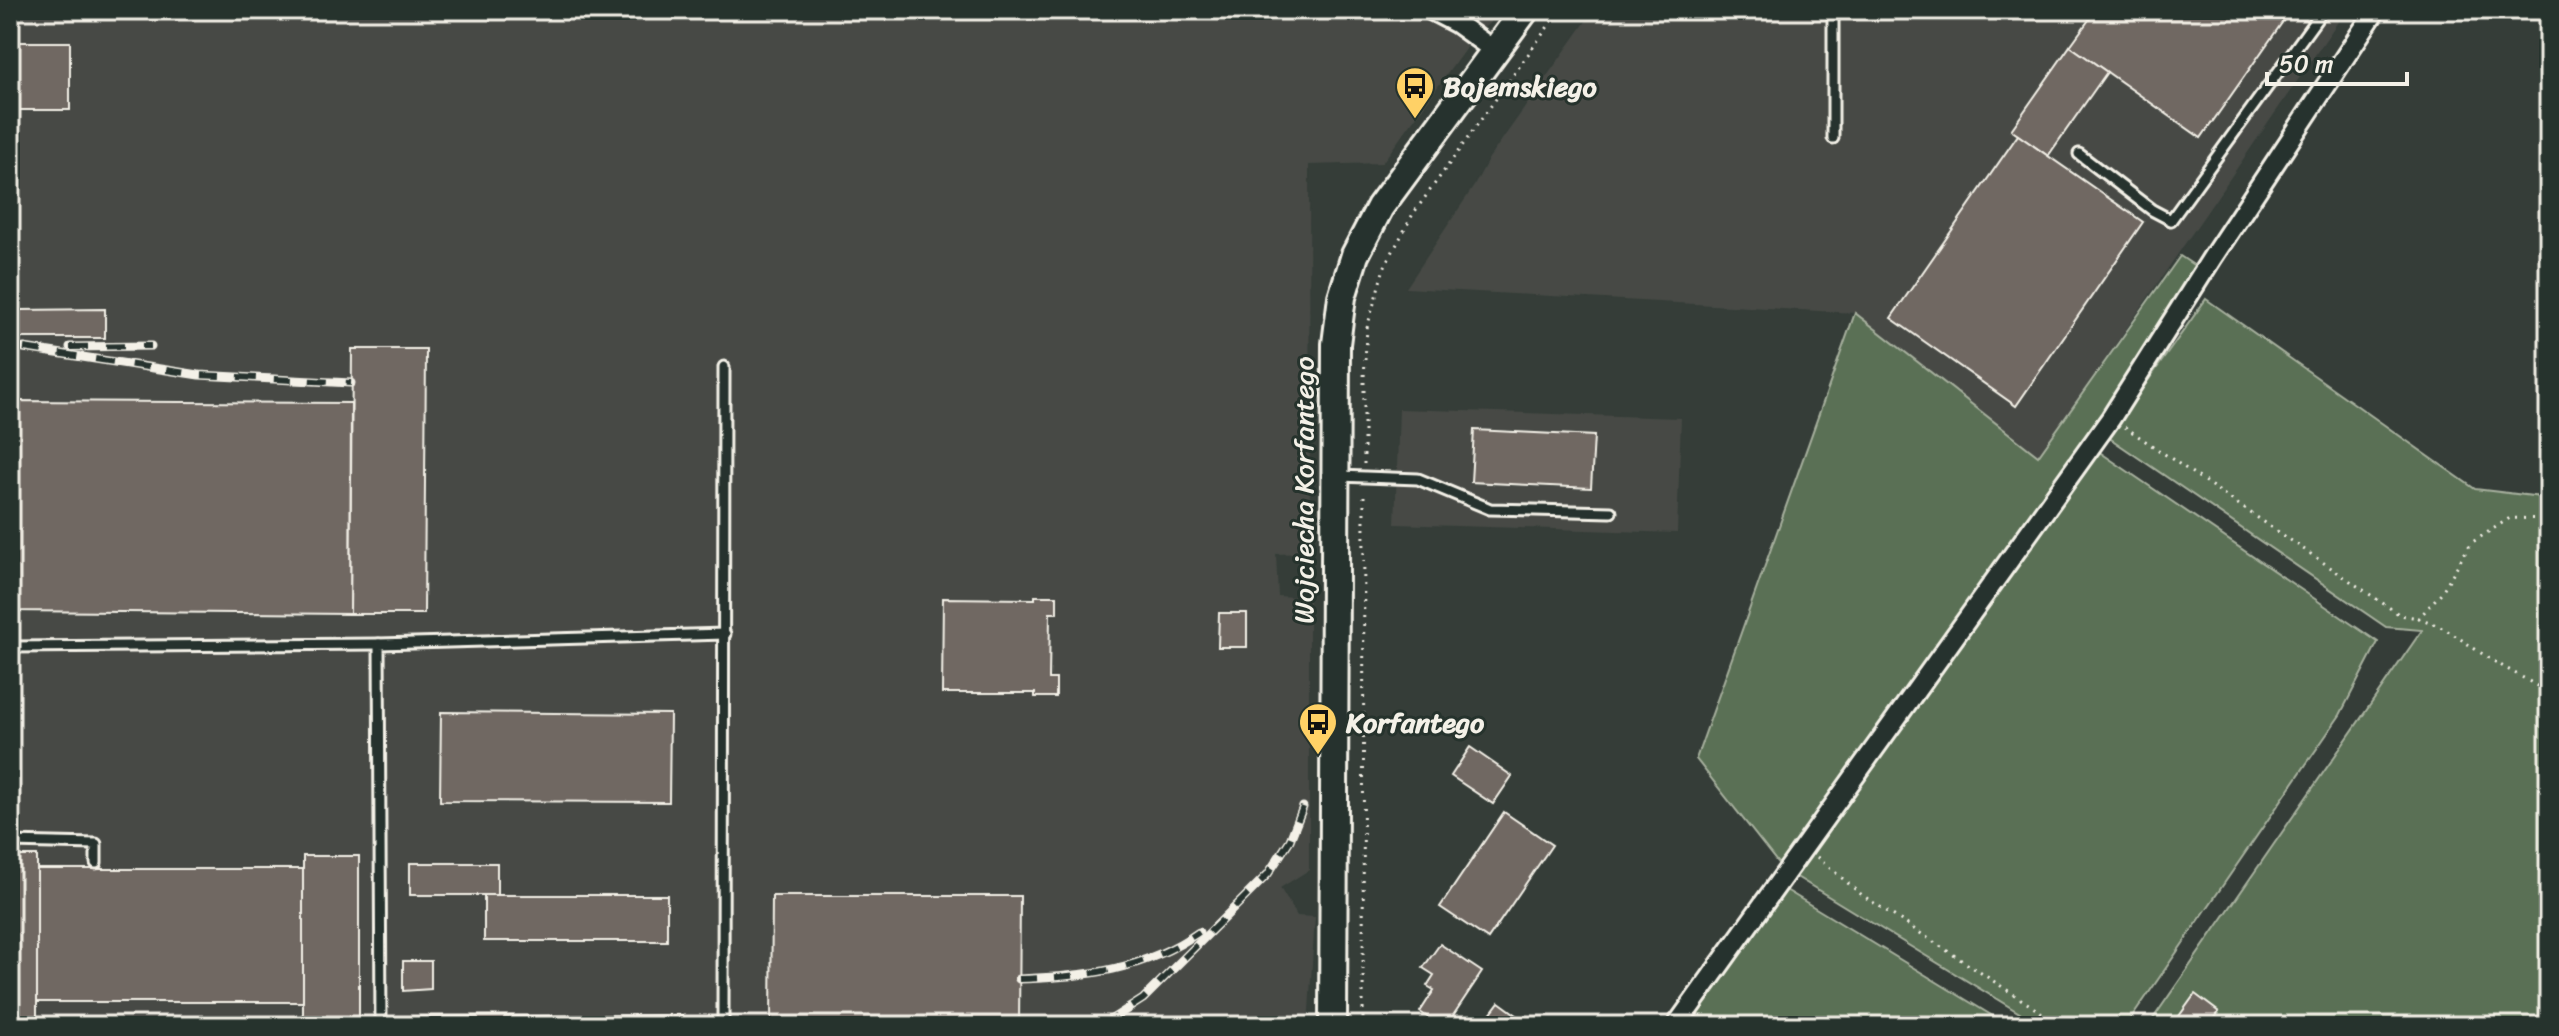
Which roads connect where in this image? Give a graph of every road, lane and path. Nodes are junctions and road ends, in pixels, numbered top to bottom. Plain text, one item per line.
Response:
1 (1431, 10) edge
2 (1560, 10) edge
3 (1833, 10) edge
4 (2323, 10) edge
5 (2376, 10) edge
6 (1517, 13) edge
7 (1495, 51) junction
8 (1833, 138) dead end
9 (2079, 154) dead end
10 (724, 367) dead end
11 (2111, 418) junction
12 (1364, 475) junction
13 (1335, 476) junction
14 (1611, 512) dead end
15 (2549, 519) edge
16 (2419, 618) junction
17 (725, 634) junction
18 (379, 644) junction
19 (10, 647) edge
20 (2549, 694) edge
21 (10, 842) edge
22 (1805, 847) junction
23 (96, 863) dead end
24 (381, 1026) edge
25 (723, 1026) edge
26 (1333, 1026) edge
27 (1363, 1026) edge
28 (1676, 1026) edge
29 (2062, 1026) edge

1 - 7 street
2 - 12 path
3 - 8 lane
4 - 9 lane
5 - 11 street
6 - 7 street, Wojciecha Korfantego
7 - 13 street, Wojciecha Korfantego
10 - 17 lane
11 - 16 path
11 - 22 street
12 - 13 lane
12 - 14 lane
12 - 27 path
13 - 26 street, Wojciecha Korfantego
15 - 16 path
16 - 20 path
17 - 18 lane
17 - 25 lane
18 - 19 lane
18 - 24 lane
21 - 23 lane
22 - 28 street
22 - 29 path

